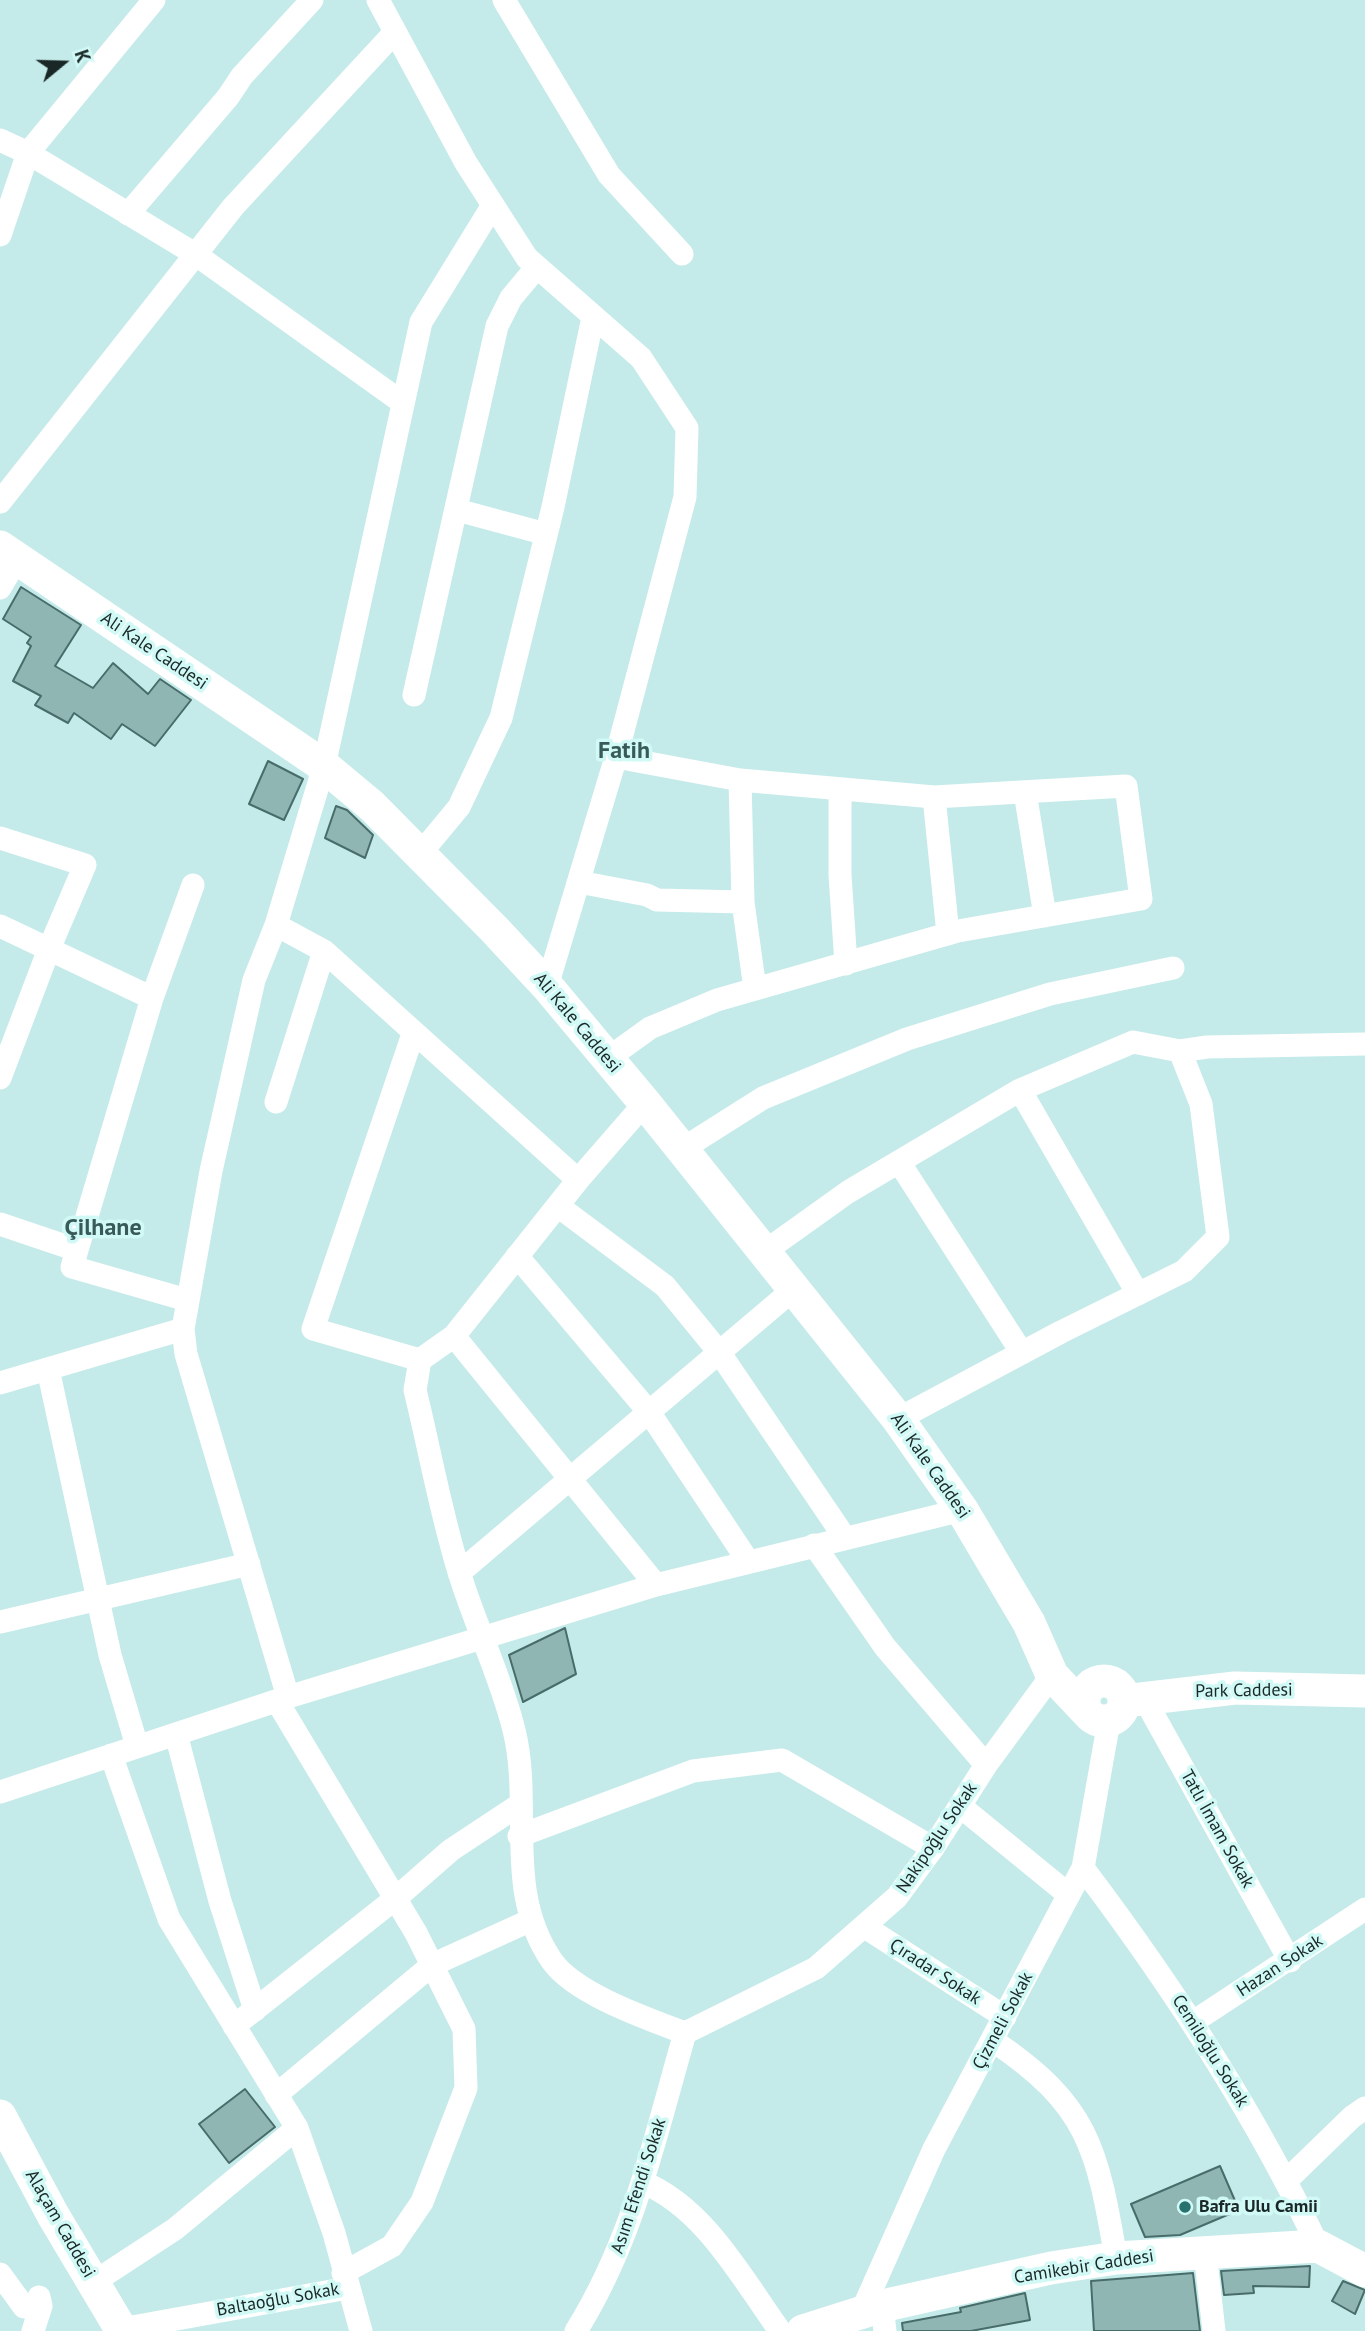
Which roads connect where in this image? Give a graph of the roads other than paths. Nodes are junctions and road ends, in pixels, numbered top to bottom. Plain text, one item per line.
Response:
1 (154, 0) edge
2 (312, 0) edge
3 (378, 0) edge
4 (504, 0) edge
5 (395, 32) junction
6 (0, 140) edge
7 (28, 153) junction
8 (493, 205) junction
9 (128, 214) junction
10 (0, 235) edge
11 (195, 254) junction
12 (682, 254) dead end
13 (537, 267) junction
14 (593, 317) junction
15 (402, 403) junction
16 (0, 502) edge
17 (457, 510) junction
18 (546, 534) junction
19 (9, 553) edge
20 (0, 589) edge
21 (414, 695) dead end
22 (616, 757) junction
23 (324, 766) junction
24 (740, 780) junction
25 (840, 789) junction
26 (1025, 792) junction
27 (934, 797) junction
28 (0, 838) edge
29 (420, 854) junction
30 (579, 882) junction
31 (193, 885) dead end
32 (743, 902) junction
33 (1045, 916) junction
34 (276, 925) junction
35 (0, 926) edge
36 (947, 934) junction
37 (49, 949) junction
38 (324, 951) junction
39 (846, 964) junction
40 (1172, 968) dead end
41 (547, 986) junction
42 (755, 989) junction
43 (152, 998) junction
44 (413, 1034) junction
45 (1365, 1044) edge
46 (1180, 1051) junction
47 (607, 1059) junction
48 (0, 1078) edge
49 (1020, 1090) junction
50 (276, 1102) dead end
51 (645, 1103) junction
52 (681, 1150) junction
53 (899, 1162) junction
54 (578, 1180) junction
55 (558, 1206) junction
56 (0, 1224) edge
57 (77, 1250) junction
58 (764, 1252) junction
59 (517, 1256) junction
60 (794, 1289) junction
61 (1138, 1294) junction
62 (187, 1300) junction
63 (183, 1329) junction
64 (454, 1336) junction
65 (719, 1352) junction
66 (1022, 1353) junction
67 (420, 1360) junction
68 (48, 1369) junction
69 (0, 1383) edge
70 (649, 1412) junction
71 (898, 1419) junction
72 (570, 1478) junction
73 (962, 1510) junction
74 (845, 1538) junction
75 (814, 1545) junction
76 (748, 1561) junction
77 (249, 1564) junction
78 (459, 1573) junction
79 (656, 1586) junction
80 (97, 1598) junction
81 (0, 1622) edge
82 (1029, 1623) junction
83 (481, 1638) junction
84 (1052, 1675) junction
85 (1365, 1691) edge
86 (282, 1699) junction
87 (1114, 1702) junction
88 (176, 1734) junction
89 (137, 1746) junction
90 (111, 1755) junction
91 (986, 1765) junction
92 (0, 1792) edge
93 (519, 1805) junction
94 (960, 1807) junction
95 (520, 1836) junction
96 (933, 1848) junction
97 (1083, 1868) junction
98 (1069, 1895) junction
99 (396, 1898) junction
100 (1365, 1909) edge
101 (529, 1921) junction
102 (865, 1927) junction
103 (1290, 1961) junction
104 (432, 1965) junction
105 (255, 2010) junction
106 (1005, 2017) junction
107 (1193, 2022) junction
108 (234, 2026) junction
109 (685, 2033) junction
110 (992, 2040) junction
111 (276, 2095) junction
112 (1365, 2108) edge
113 (0, 2116) edge
114 (296, 2128) junction
115 (1287, 2180) junction
116 (642, 2182) junction
117 (1318, 2246) junction
118 (1205, 2252) junction
119 (1116, 2258) junction
120 (1365, 2271) edge
121 (0, 2274) edge
122 (346, 2281) junction
123 (94, 2282) junction
124 (876, 2316) edge
125 (122, 2330) edge
126 (33, 2331) edge
127 (361, 2331) edge
128 (576, 2331) edge
129 (780, 2331) edge
130 (803, 2331) edge
131 (1214, 2331) edge

1 - 7 street
2 - 9 street
3 - 5 street
4 - 12 street
5 - 8 street
5 - 11 street
6 - 7 street
7 - 9 street
7 - 10 street
8 - 13 street
8 - 15 street
9 - 11 street
11 - 15 street
11 - 16 street
13 - 14 street
13 - 17 street
14 - 18 street
14 - 22 street
15 - 23 street
17 - 18 street
17 - 21 street
18 - 29 street
19 - 20 street
19 - 23 main road, Ali Kale Caddesi
22 - 24 street
22 - 30 street
23 - 29 main road, Ali Kale Caddesi
23 - 34 street
24 - 25 street
24 - 32 street
25 - 27 street
25 - 39 street
26 - 27 street
26 - 33 street
26 - 33 street
27 - 36 street
28 - 37 street
29 - 41 main road, Ali Kale Caddesi
30 - 32 street
30 - 41 street
31 - 43 street
32 - 42 street
33 - 36 street
34 - 38 street
34 - 62 street
35 - 37 street
36 - 39 street
37 - 43 street
37 - 48 street
38 - 44 street
38 - 50 street
39 - 42 street
40 - 52 street
41 - 47 main road, Ali Kale Caddesi
42 - 47 street
43 - 57 street
44 - 54 street
44 - 67 street
45 - 46 street
46 - 49 street
46 - 61 street
47 - 51 main road, Ali Kale Caddesi
49 - 53 street
49 - 61 street
51 - 52 main road, Ali Kale Caddesi
51 - 54 street
52 - 58 main road, Ali Kale Caddesi
53 - 58 street
53 - 66 street
54 - 55 street
55 - 59 street
55 - 65 street
56 - 57 street
57 - 62 street
58 - 60 main road, Ali Kale Caddesi
59 - 64 street
59 - 70 street
60 - 65 street
60 - 71 main road, Ali Kale Caddesi
61 - 66 street
62 - 63 street
63 - 68 street
63 - 77 street
64 - 67 street
64 - 72 street
65 - 70 street
65 - 74 street
66 - 71 street
67 - 78 street
68 - 69 street
68 - 80 street
70 - 72 street
70 - 76 street
71 - 73 main road, Ali Kale Caddesi
72 - 78 street
72 - 79 street
73 - 74 street
73 - 82 main road, Ali Kale Caddesi
74 - 75 street
75 - 76 street
75 - 91 street
76 - 79 street
77 - 80 street
77 - 86 street
78 - 83 street
79 - 83 street
80 - 81 street
80 - 89 street
82 - 84 main road, Ali Kale Caddesi
82 - 87 main road, Ali Kale Caddesi
83 - 86 street
83 - 93 street
84 - 87 main road, Ali Kale Caddesi
84 - 91 street, Nakipoğlu Sokak
85 - 87 main road, Park Caddesi
86 - 88 street
86 - 99 street
87 - 97 street, Çizmeli Sokak
87 - 103 street, Tatlı İmam Sokak
88 - 89 street
88 - 105 street
89 - 90 street
90 - 92 street
90 - 108 street
91 - 94 street, Nakipoğlu Sokak
93 - 95 street
93 - 99 street
94 - 96 street, Nakipoğlu Sokak
94 - 98 street
95 - 96 street
95 - 101 street
96 - 102 street, Nakipoğlu Sokak
97 - 98 street, Çizmeli Sokak
97 - 107 street, Cemiloğlu Sokak
98 - 106 street, Çizmeli Sokak
99 - 104 street
99 - 105 street
100 - 103 street, Hazan Sokak
101 - 104 street
101 - 109 street
102 - 106 street, Çıradar Sokak
102 - 109 street, Nakipoğlu Sokak
103 - 107 street, Hazan Sokak
104 - 111 street
104 - 122 street
105 - 108 street
106 - 110 street, Çizmeli Sokak
107 - 115 street, Cemiloğlu Sokak
108 - 111 street
109 - 116 street, Asım Efendi Sokak
110 - 119 street
110 - 124 street, Çizmeli Sokak
111 - 114 street
112 - 115 street
113 - 123 main road, Alaçam Caddesi
114 - 122 street
114 - 123 street
115 - 117 street, Cemiloğlu Sokak
116 - 128 street, Asım Efendi Sokak
116 - 129 street
117 - 118 main road, Camikebir Caddesi
117 - 120 main road
118 - 119 main road, Camikebir Caddesi
118 - 131 street
119 - 124 main road, Camikebir Caddesi
121 - 126 street
122 - 125 street, Baltaoğlu Sokak
122 - 127 street, Baltaoğlu Sokak
123 - 125 main road, Alaçam Caddesi
124 - 130 main road, Camikebir Caddesi

